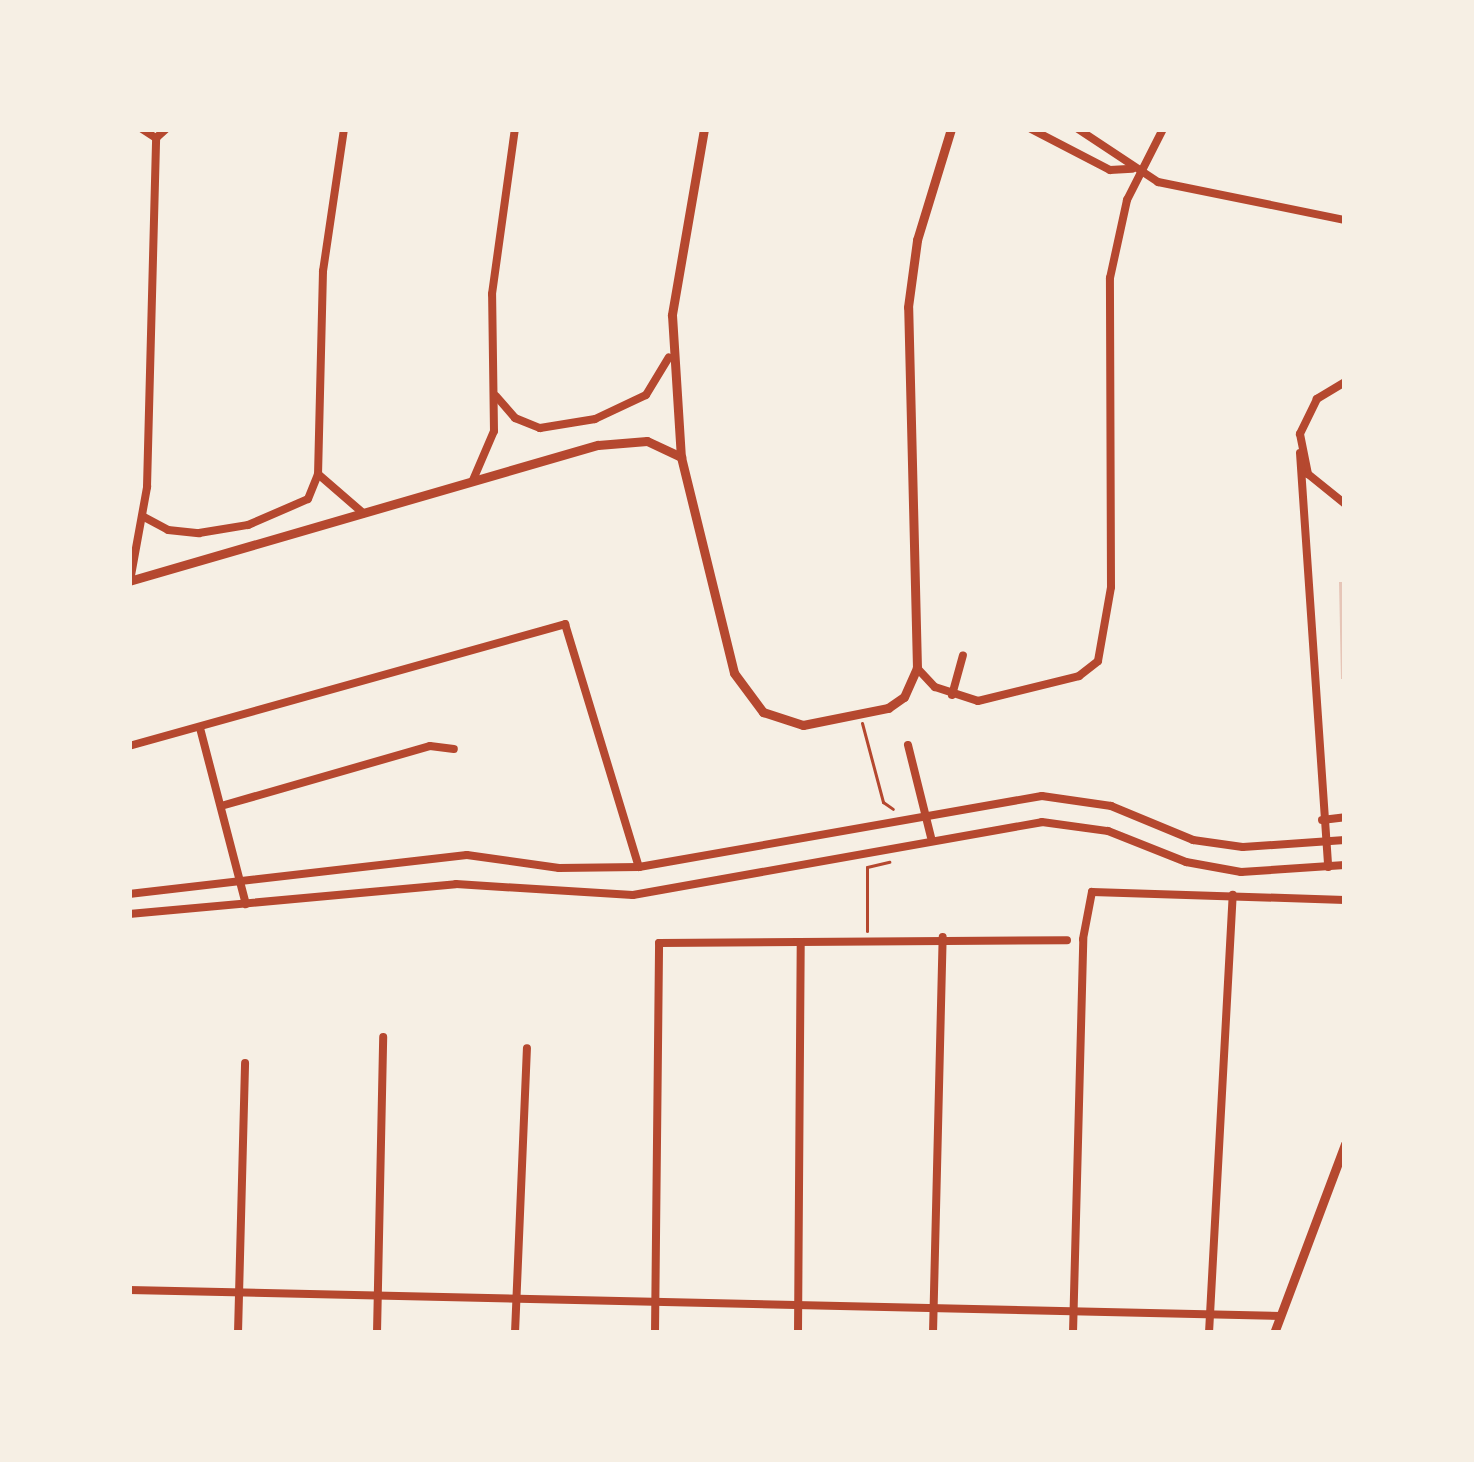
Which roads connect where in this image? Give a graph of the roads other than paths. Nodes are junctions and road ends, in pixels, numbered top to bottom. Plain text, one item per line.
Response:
1 (142, 129) edge
2 (166, 129) edge
3 (344, 129) edge
4 (515, 129) edge
5 (704, 129) edge
6 (951, 129) edge
7 (1031, 129) edge
8 (1078, 129) edge
9 (1163, 129) edge
10 (156, 138) junction
11 (1137, 171) junction
12 (1345, 220) edge
13 (669, 357) junction
14 (1345, 382) edge
15 (494, 388) junction
16 (1300, 453) junction
17 (681, 457) junction
18 (318, 474) junction
19 (472, 481) junction
20 (1345, 504) edge
21 (363, 513) junction
22 (144, 517) junction
23 (129, 581) edge
24 (963, 655) dead end
25 (917, 668) junction
26 (952, 695) junction
27 (200, 728) junction
28 (129, 746) edge
29 (908, 746) dead end
30 (454, 748) dead end
31 (221, 806) junction
32 (925, 812) junction
33 (1345, 817) edge
34 (1322, 820) junction
35 (931, 837) junction
36 (1345, 840) edge
37 (1324, 842) junction
38 (1345, 866) edge
39 (639, 867) junction
40 (1328, 867) junction
41 (243, 882) junction
42 (129, 894) edge
43 (1233, 895) junction
44 (1345, 900) edge
45 (246, 904) junction
46 (129, 914) edge
47 (943, 937) junction
48 (1066, 940) dead end
49 (801, 943) junction
50 (382, 1037) dead end
51 (527, 1048) dead end
52 (244, 1063) dead end
53 (1345, 1144) edge
54 (129, 1290) edge
55 (238, 1293) junction
56 (378, 1296) junction
57 (515, 1300) junction
58 (656, 1303) junction
59 (798, 1307) junction
60 (934, 1310) junction
61 (1074, 1313) junction
62 (1281, 1316) junction
63 (1209, 1317) junction
64 (238, 1333) edge
65 (377, 1333) edge
66 (515, 1333) edge
67 (656, 1333) edge
68 (798, 1333) edge
69 (933, 1333) edge
70 (1073, 1333) edge
71 (1209, 1333) edge
72 (1274, 1333) edge

1 - 10 street
2 - 10 street
3 - 18 street
4 - 15 street
5 - 13 street
6 - 25 street
7 - 11 street
8 - 11 street
9 - 11 street
10 - 22 street
11 - 12 street
11 - 26 street
13 - 15 street
13 - 17 street
14 - 16 street
15 - 19 street
16 - 20 street
16 - 34 street
17 - 19 street
17 - 25 street
18 - 21 street
18 - 22 street
19 - 21 street
21 - 23 street
22 - 23 street
24 - 26 street
25 - 26 street
27 - 28 street
27 - 31 street
27 - 39 street
29 - 32 street
30 - 31 street
31 - 41 street
32 - 35 street
32 - 37 street
32 - 39 street
33 - 34 street
34 - 37 street
35 - 40 street
35 - 45 street
36 - 37 street
37 - 40 street
38 - 40 street
39 - 41 street
41 - 42 street
41 - 45 street
43 - 44 street
43 - 61 street
43 - 63 street
45 - 46 street
47 - 48 street
47 - 49 street
47 - 60 street
49 - 58 street
49 - 59 street
50 - 56 street
51 - 57 street
52 - 55 street
53 - 62 street
54 - 55 street
55 - 56 street
55 - 64 street
56 - 57 street
56 - 65 street
57 - 58 street
57 - 66 street
58 - 59 street
58 - 67 street
59 - 60 street
59 - 68 street
60 - 61 street
60 - 69 street
61 - 63 street
61 - 70 street
62 - 63 street
62 - 72 street
63 - 71 street

